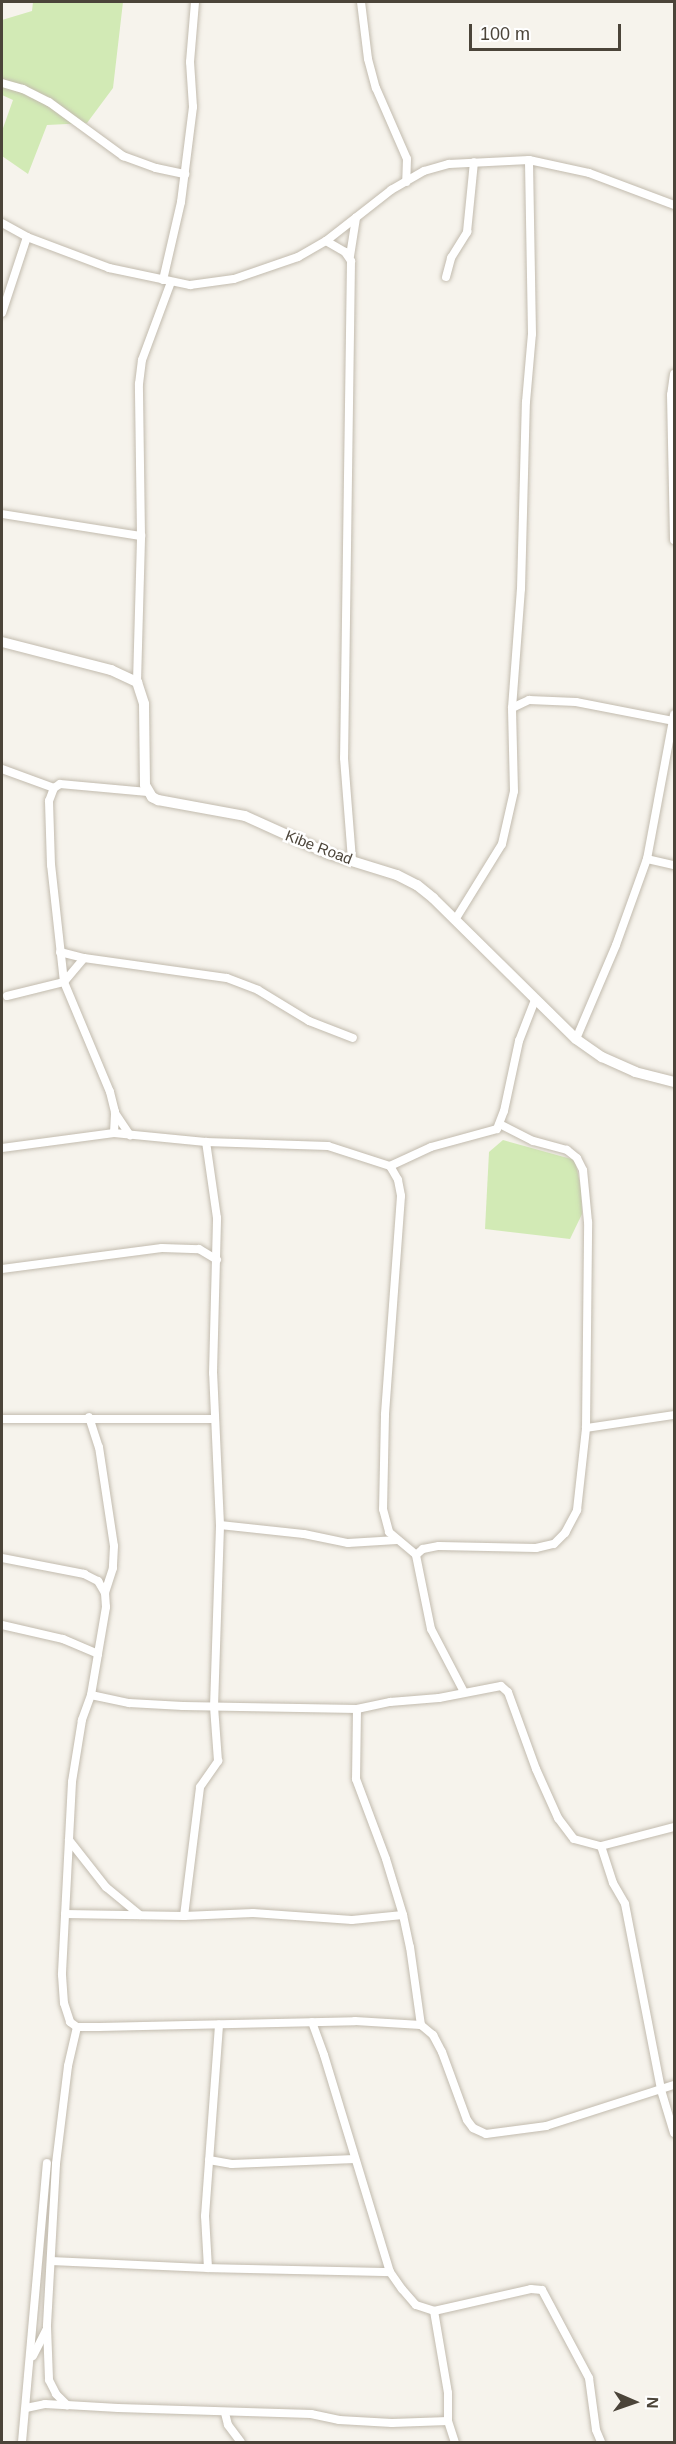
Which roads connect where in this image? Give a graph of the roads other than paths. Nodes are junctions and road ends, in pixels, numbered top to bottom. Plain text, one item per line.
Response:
1 (195, 2) edge
2 (361, 2) edge
3 (2, 83) edge
4 (529, 160) junction
5 (474, 162) junction
6 (185, 174) junction
7 (406, 182) junction
8 (675, 205) edge
9 (356, 217) junction
10 (2, 223) edge
11 (27, 237) junction
12 (326, 242) junction
13 (350, 256) junction
14 (447, 277) dead end
15 (167, 281) junction
16 (2, 313) edge
17 (675, 374) edge
18 (2, 514) edge
19 (141, 536) junction
20 (675, 540) edge
21 (2, 642) edge
22 (137, 682) junction
23 (513, 686) junction
24 (529, 700) junction
25 (512, 708) junction
26 (675, 715) edge
27 (674, 721) edge
28 (2, 769) edge
29 (54, 788) junction
30 (148, 792) junction
31 (647, 859) junction
32 (352, 860) junction
33 (675, 865) edge
34 (455, 920) junction
35 (60, 952) junction
36 (84, 958) junction
37 (64, 982) junction
38 (7, 996) dead end
39 (535, 1000) junction
40 (353, 1038) dead end
41 (576, 1039) junction
42 (675, 1082) edge
43 (115, 1113) junction
44 (500, 1124) junction
45 (114, 1133) junction
46 (130, 1135) junction
47 (206, 1142) junction
48 (2, 1148) edge
49 (390, 1166) junction
50 (217, 1260) junction
51 (2, 1269) edge
52 (675, 1415) edge
53 (89, 1418) junction
54 (2, 1419) edge
55 (213, 1419) junction
56 (586, 1428) junction
57 (220, 1525) junction
58 (397, 1540) junction
59 (416, 1556) junction
60 (2, 1558) edge
61 (105, 1593) junction
62 (2, 1624) edge
63 (98, 1654) junction
64 (464, 1692) junction
65 (91, 1695) junction
66 (214, 1707) junction
67 (357, 1709) junction
68 (675, 1827) edge
69 (69, 1840) junction
70 (601, 1846) junction
71 (65, 1914) junction
72 (141, 1915) junction
73 (403, 1915) junction
74 (184, 1916) junction
75 (312, 2022) junction
76 (219, 2025) junction
77 (421, 2025) junction
78 (77, 2027) junction
79 (675, 2085) edge
80 (661, 2090) junction
81 (675, 2133) edge
82 (355, 2159) junction
83 (209, 2160) junction
84 (47, 2163) dead end
85 (51, 2261) junction
86 (208, 2268) junction
87 (390, 2272) junction
88 (434, 2311) junction
89 (47, 2327) junction
90 (30, 2361) junction
91 (67, 2405) junction
92 (26, 2408) junction
93 (225, 2413) junction
94 (448, 2421) junction
95 (22, 2442) edge
96 (242, 2442) edge
97 (455, 2442) edge
98 (600, 2442) edge

1 - 6 street
2 - 7 street
3 - 6 street
4 - 5 street
4 - 8 street
4 - 23 street
5 - 7 street
5 - 14 street
6 - 15 street
7 - 9 street
9 - 12 street
9 - 13 street
10 - 11 street
11 - 15 street
11 - 16 street
12 - 13 street
12 - 15 street
13 - 32 street
15 - 19 street
17 - 20 street
18 - 19 street
19 - 22 street
21 - 22 street
22 - 30 street
23 - 24 street
23 - 25 street
24 - 25 street
24 - 27 street
25 - 34 street
26 - 27 street
27 - 31 street
28 - 29 street
29 - 30 street
29 - 35 street
30 - 32 street, Kibe Road
31 - 33 street
31 - 41 street
32 - 34 street, Kibe Road
34 - 39 street, Kibe Road
35 - 36 street
35 - 37 street
36 - 37 street
36 - 40 street
37 - 38 street
37 - 43 street
39 - 41 street, Kibe Road
39 - 44 street
41 - 42 street, Kibe Road
43 - 45 street
43 - 46 street
44 - 49 street
44 - 56 street
45 - 46 street
45 - 48 street
46 - 47 street
47 - 49 street
47 - 50 street
49 - 58 street
50 - 51 street
50 - 55 street
52 - 56 street
53 - 54 street
53 - 55 street
53 - 61 street
55 - 57 street
56 - 59 street
57 - 58 street
57 - 66 street
58 - 59 street
59 - 64 street
60 - 61 street
61 - 63 street
62 - 63 street
63 - 65 street
64 - 67 street
64 - 70 street
65 - 66 street
65 - 69 street
66 - 67 street
66 - 74 street
67 - 73 street
68 - 70 street
69 - 71 street
69 - 72 street
70 - 80 street
71 - 72 street
71 - 78 street
72 - 74 street
73 - 74 street
73 - 77 street
75 - 76 street
75 - 77 street
75 - 82 street
76 - 78 street
76 - 83 street
77 - 80 street
78 - 85 street
79 - 80 street
80 - 81 street
82 - 83 street
82 - 87 street
83 - 86 street
84 - 90 street
85 - 86 street
85 - 89 street
86 - 87 street
87 - 88 street
88 - 94 street
88 - 98 street
89 - 90 street
89 - 91 street
90 - 92 street
91 - 92 street
91 - 93 street
92 - 95 street
93 - 94 street
93 - 96 street
94 - 97 street

